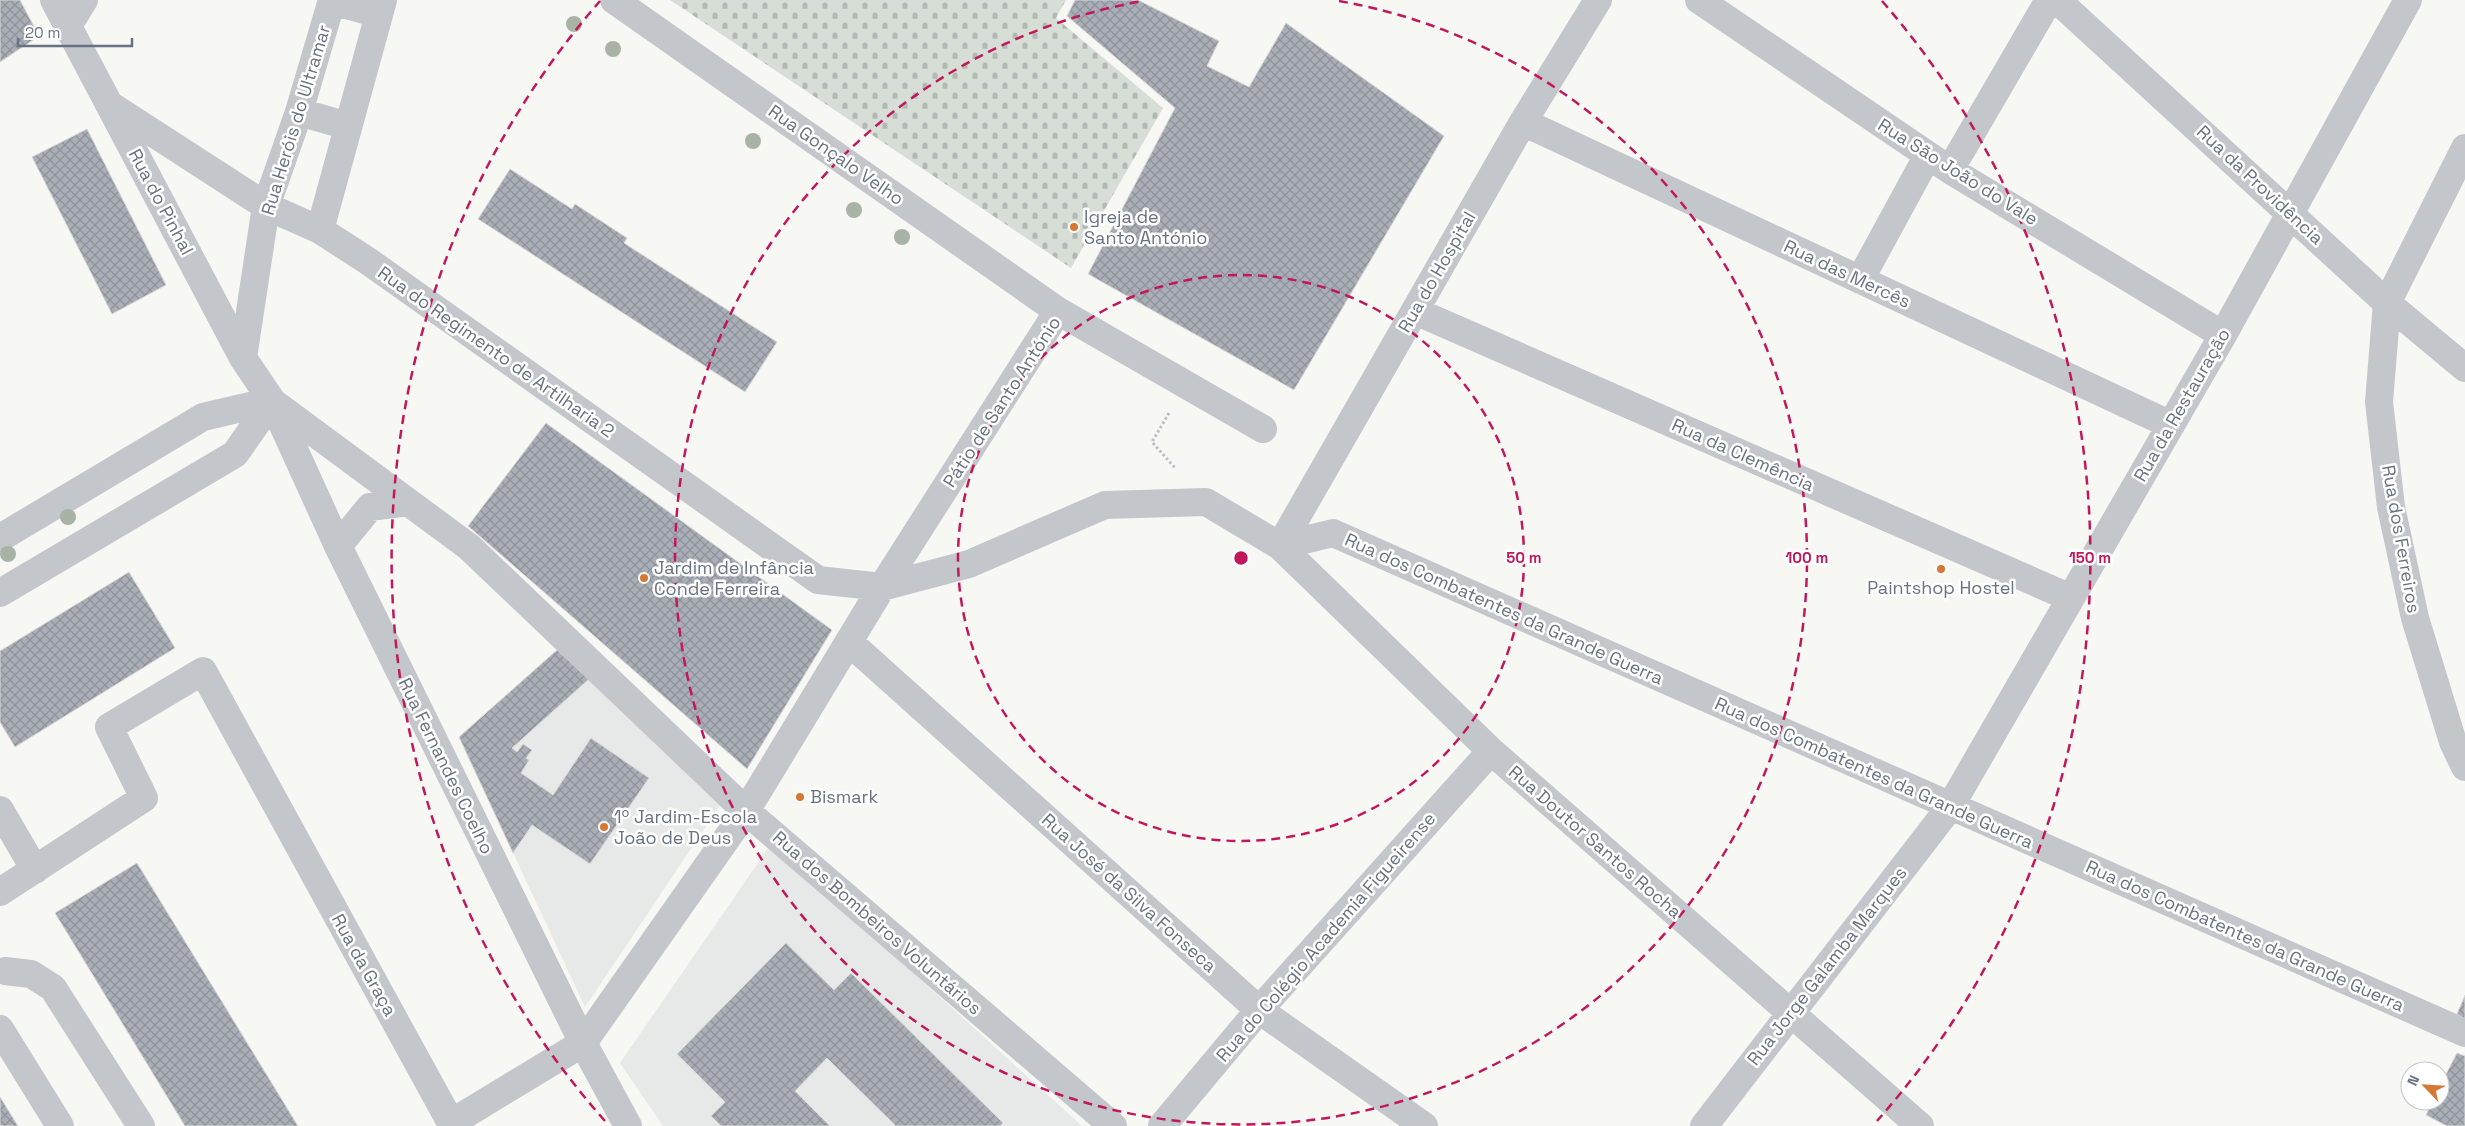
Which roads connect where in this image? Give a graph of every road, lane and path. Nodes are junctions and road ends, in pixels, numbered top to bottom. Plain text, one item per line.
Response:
1 (54, 0) edge
2 (84, 0) edge
3 (614, 0) edge
4 (1598, 0) edge
5 (1699, 0) edge
6 (2049, 0) edge
7 (2057, 0) edge
8 (2408, 0) edge
9 (332, 1) edge
10 (381, 7) edge
11 (68, 26) junction
12 (110, 105) junction
13 (299, 112) junction
14 (1523, 122) junction
15 (348, 126) junction
16 (2465, 148) edge
17 (1928, 155) junction
18 (1950, 170) junction
19 (266, 206) junction
20 (2291, 213) junction
21 (320, 230) junction
22 (1860, 280) junction
23 (2388, 303) junction
24 (1058, 311) junction
25 (1415, 311) junction
26 (2223, 335) junction
27 (243, 358) junction
28 (2465, 368) edge
29 (1186, 384) junction
30 (272, 402) junction
31 (2171, 425) junction
32 (1263, 429) dead end
33 (408, 502) junction
34 (1206, 502) junction
35 (0, 538) edge
36 (338, 546) junction
37 (1280, 546) junction
38 (882, 587) junction
39 (0, 593) edge
40 (2071, 598) junction
41 (849, 642) junction
42 (1491, 751) junction
43 (2465, 767) edge
44 (1950, 807) junction
45 (0, 810) edge
46 (746, 811) junction
47 (35, 870) junction
48 (0, 892) edge
49 (2, 973) edge
50 (1259, 1010) junction
51 (1790, 1012) junction
52 (0, 1029) edge
53 (2465, 1032) edge
54 (583, 1043) junction
55 (60, 1126) edge
56 (141, 1126) edge
57 (628, 1126) edge
58 (1113, 1126) edge
59 (1162, 1126) edge
60 (1424, 1126) edge
61 (1704, 1126) edge
62 (1920, 1126) edge

1 - 11 street, Rua do Pinhal
2 - 11 street
3 - 24 street, Rua Gonçalo Velho
4 - 14 street, Rua do Hospital
5 - 17 street, Rua São João do Vale
6 - 18 street
7 - 20 street, Rua da Providência
8 - 20 street, Rua da Restauração
9 - 10 street
9 - 13 street, Rua Heróis do Ultramar
10 - 15 street
11 - 12 street, Rua do Pinhal
12 - 19 street, Rua do Regimento de Artilharia 2
12 - 27 street, Rua do Pinhal
13 - 15 street
13 - 19 street, Rua Heróis do Ultramar
14 - 22 street, Rua das Mercês
14 - 25 street, Rua do Hospital
15 - 21 street
16 - 23 street
17 - 18 street, Rua São João do Vale
17 - 22 street
18 - 26 street, Rua São João do Vale
19 - 21 street, Rua do Regimento de Artilharia 2
19 - 27 street, Rua Heróis do Ultramar
20 - 23 street, Rua da Providência
20 - 26 street, Rua da Restauração
21 - 38 street, Rua do Regimento de Artilharia 2
22 - 31 street, Rua das Mercês
23 - 28 street, Rua da Providência
23 - 43 street, Rua dos Ferreiros
24 - 29 street, Pátio de Santo António
24 - 38 street, Pátio de Santo António
25 - 37 street, Rua do Hospital
25 - 40 street, Rua da Clemência
26 - 31 street, Rua da Restauração
27 - 30 street, Rua do Pinhal
29 - 32 street, Pátio de Santo António
29 - 34 path
30 - 33 street, Rua dos Bombeiros Voluntários
30 - 35 street
30 - 36 street, Rua Fernandes Coelho
30 - 39 street
31 - 40 street, Rua da Restauração
33 - 36 street
33 - 46 street, Rua dos Bombeiros Voluntários
34 - 37 street, Rua Doutor Santos Rocha
34 - 38 street
36 - 54 street, Rua Fernandes Coelho
37 - 42 street, Rua Doutor Santos Rocha
37 - 44 street, Rua dos Combatentes da Grande Guerra
38 - 41 street, Pátio de Santo António
40 - 44 street, Rua da Restauração
41 - 46 street, Pátio de Santo António
41 - 50 street, Rua José da Silva Fonseca
42 - 50 street, Rua do Colégio Academia Figueirense
42 - 51 street, Rua Doutor Santos Rocha
44 - 51 street, Rua Jorge Galamba Marques
44 - 53 street, Rua dos Combatentes da Grande Guerra
45 - 47 street
46 - 54 street, Pátio de Santo António
46 - 58 street, Rua dos Bombeiros Voluntários
47 - 48 street
47 - 54 street, Rua da Graça
49 - 56 street
50 - 59 street, Rua do Colégio Academia Figueirense
50 - 60 street, Rua José da Silva Fonseca
51 - 61 street, Rua Jorge Galamba Marques
51 - 62 street, Rua Doutor Santos Rocha
52 - 55 street
54 - 57 street, Rua Fernandes Coelho

